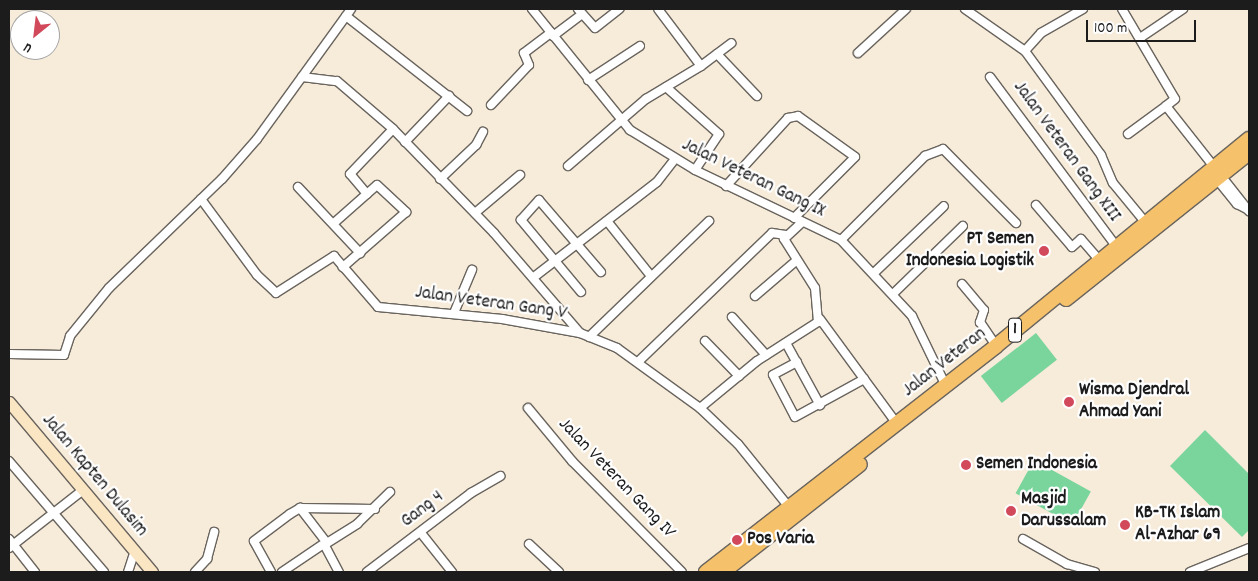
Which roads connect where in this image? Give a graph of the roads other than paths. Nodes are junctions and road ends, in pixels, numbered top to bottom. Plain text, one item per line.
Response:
1 (351, 9) edge
2 (532, 9) edge
3 (619, 9) edge
4 (658, 9) edge
5 (906, 9) edge
6 (964, 9) edge
7 (1082, 9) edge
8 (1122, 9) edge
9 (1183, 9) edge
10 (580, 11) edge
11 (346, 16) junction
12 (552, 35) junction
13 (1140, 38) junction
14 (732, 42) dead end
15 (640, 46) dead end
16 (1025, 51) junction
17 (858, 53) dead end
18 (717, 54) junction
19 (701, 66) junction
20 (302, 77) junction
21 (990, 77) dead end
22 (588, 80) junction
23 (666, 87) junction
24 (449, 96) junction
25 (757, 96) dead end
26 (491, 105) dead end
27 (1166, 106) junction
28 (467, 111) dead end
29 (620, 121) junction
30 (393, 129) junction
31 (483, 132) dead end
32 (1128, 134) dead end
33 (1249, 139) edge
34 (405, 142) junction
35 (1249, 153) edge
36 (675, 159) junction
37 (568, 166) dead end
38 (695, 170) junction
39 (1216, 174) junction
40 (520, 175) dead end
41 (440, 178) junction
42 (726, 186) junction
43 (298, 187) dead end
44 (367, 194) junction
45 (201, 199) junction
46 (1036, 205) dead end
47 (944, 206) dead end
48 (1249, 210) edge
49 (475, 213) junction
50 (794, 218) junction
51 (607, 221) junction
52 (709, 221) dead end
53 (802, 222) junction
54 (334, 223) junction
55 (1016, 223) dead end
56 (1146, 223) junction
57 (963, 226) dead end
58 (786, 235) junction
59 (841, 240) junction
60 (577, 244) junction
61 (1116, 246) junction
62 (360, 253) junction
63 (797, 260) junction
64 (1099, 260) junction
65 (556, 261) junction
66 (343, 267) junction
67 (472, 270) dead end
68 (601, 272) dead end
69 (875, 272) junction
70 (652, 276) junction
71 (534, 277) junction
72 (962, 284) dead end
73 (581, 292) dead end
74 (894, 293) junction
75 (755, 296) dead end
76 (454, 313) junction
77 (732, 317) dead end
78 (820, 318) junction
79 (580, 332) junction
80 (589, 337) junction
81 (705, 341) dead end
82 (786, 343) junction
83 (996, 346) junction
84 (9, 354) edge
85 (766, 355) junction
86 (640, 360) junction
87 (797, 362) junction
88 (739, 376) junction
89 (864, 378) junction
90 (946, 386) junction
91 (820, 405) junction
92 (11, 408) edge
93 (528, 408) dead end
94 (700, 408) junction
95 (897, 424) junction
96 (9, 461) edge
97 (500, 476) dead end
98 (83, 490) junction
99 (390, 492) dead end
100 (790, 507) junction
101 (300, 508) junction
102 (375, 509) junction
103 (52, 512) junction
104 (777, 524) junction
105 (214, 532) dead end
106 (421, 533) junction
107 (1023, 539) dead end
108 (10, 544) edge
109 (324, 544) junction
110 (529, 544) dead end
111 (745, 548) junction
112 (1249, 548) edge
113 (135, 551) junction
114 (378, 569) edge
115 (35, 572) edge
116 (104, 572) edge
117 (128, 572) edge
118 (152, 572) edge
119 (195, 572) edge
120 (271, 572) edge
121 (282, 572) edge
122 (339, 572) edge
123 (367, 572) edge
124 (452, 572) edge
125 (559, 572) edge
126 (682, 572) edge
127 (706, 572) edge
128 (723, 572) edge
129 (1095, 572) edge
130 (1190, 572) edge

1 - 11 street
2 - 12 street, Jalan Veteran Gang IX
3 - 10 street
4 - 19 street
5 - 17 street
6 - 16 street
7 - 16 street
8 - 13 street
9 - 13 street
10 - 12 street
11 - 20 street
11 - 24 street
12 - 22 street, Jalan Veteran Gang IX
12 - 26 street
13 - 27 street
14 - 18 street
15 - 22 street
16 - 56 street
18 - 19 street
18 - 25 street
19 - 23 street
20 - 30 street
20 - 45 street
21 - 61 street, Jalan Veteran Gang XIII
22 - 29 street, Jalan Veteran Gang IX
23 - 29 street
23 - 38 street
24 - 28 street
24 - 34 street
27 - 32 street
27 - 39 street
29 - 36 street, Jalan Veteran Gang IX
29 - 37 street
30 - 34 street
30 - 44 street
31 - 41 street
33 - 39 highway, Jalan Veteran / 1
34 - 41 street
35 - 39 highway, Jalan Veteran / 1
36 - 38 street, Jalan Veteran Gang IX
36 - 51 street
38 - 42 street, Jalan Veteran Gang IX
39 - 48 street
39 - 56 highway, Jalan Veteran / 1
39 - 104 highway, Jalan Veteran / 1
40 - 49 street
41 - 49 street
42 - 50 street, Jalan Veteran Gang IX
42 - 50 street
43 - 54 street
44 - 54 street
44 - 62 street
45 - 66 street
45 - 84 street
46 - 64 street
47 - 69 street
49 - 71 street
50 - 53 street, Jalan Veteran Gang IX
51 - 60 street
51 - 70 street
52 - 70 street
53 - 58 street
53 - 59 street, Jalan Veteran Gang IX
54 - 62 street
55 - 59 street
56 - 61 highway, Jalan Veteran / 1
57 - 74 street
58 - 63 street
58 - 86 street
59 - 69 street, Jalan Veteran Gang IX
60 - 65 street
60 - 65 street
60 - 68 street
61 - 64 highway, Jalan Veteran / 1
62 - 66 street
63 - 75 street
63 - 78 street
64 - 83 highway, Jalan Veteran / 1
65 - 71 street
65 - 73 street
66 - 76 street, Jalan Veteran Gang V
67 - 76 street
69 - 74 street, Jalan Veteran Gang IX
70 - 80 street
71 - 79 street
72 - 83 street
74 - 90 street, Jalan Veteran Gang IX
76 - 79 street, Jalan Veteran Gang V
77 - 85 street
78 - 82 street
78 - 89 street
79 - 80 street, Jalan Veteran Gang V
80 - 86 street, Jalan Veteran Gang V
81 - 88 street
82 - 85 street
82 - 87 street
83 - 90 highway, Jalan Veteran / 1
85 - 88 street
86 - 94 street, Jalan Veteran Gang V
87 - 91 street
87 - 91 street
88 - 94 street
89 - 91 street
89 - 95 street
90 - 95 highway, Jalan Veteran / 1
92 - 98 main road, Jalan Kapten Dulasim
93 - 126 street, Jalan Veteran Gang IV
94 - 100 street, Jalan Veteran Gang V
95 - 100 highway, Jalan Veteran / 1
96 - 103 street
97 - 106 street, Gang 4
98 - 103 street
98 - 113 main road, Jalan Kapten Dulasim
99 - 102 street
100 - 104 highway, Jalan Veteran / 1
101 - 102 street
101 - 109 street
101 - 120 street
102 - 109 street
103 - 108 street
103 - 116 street
104 - 111 highway, Jalan Veteran / 1
105 - 119 street
106 - 114 street, Gang 4
106 - 124 street
107 - 129 street
108 - 115 street
109 - 121 street
109 - 122 street
110 - 125 street
111 - 127 highway, Jalan Veteran / 1
111 - 128 highway, Jalan Veteran / 1
112 - 130 street
113 - 117 street
113 - 118 main road, Jalan Kapten Dulasim
114 - 123 street, Gang 4

